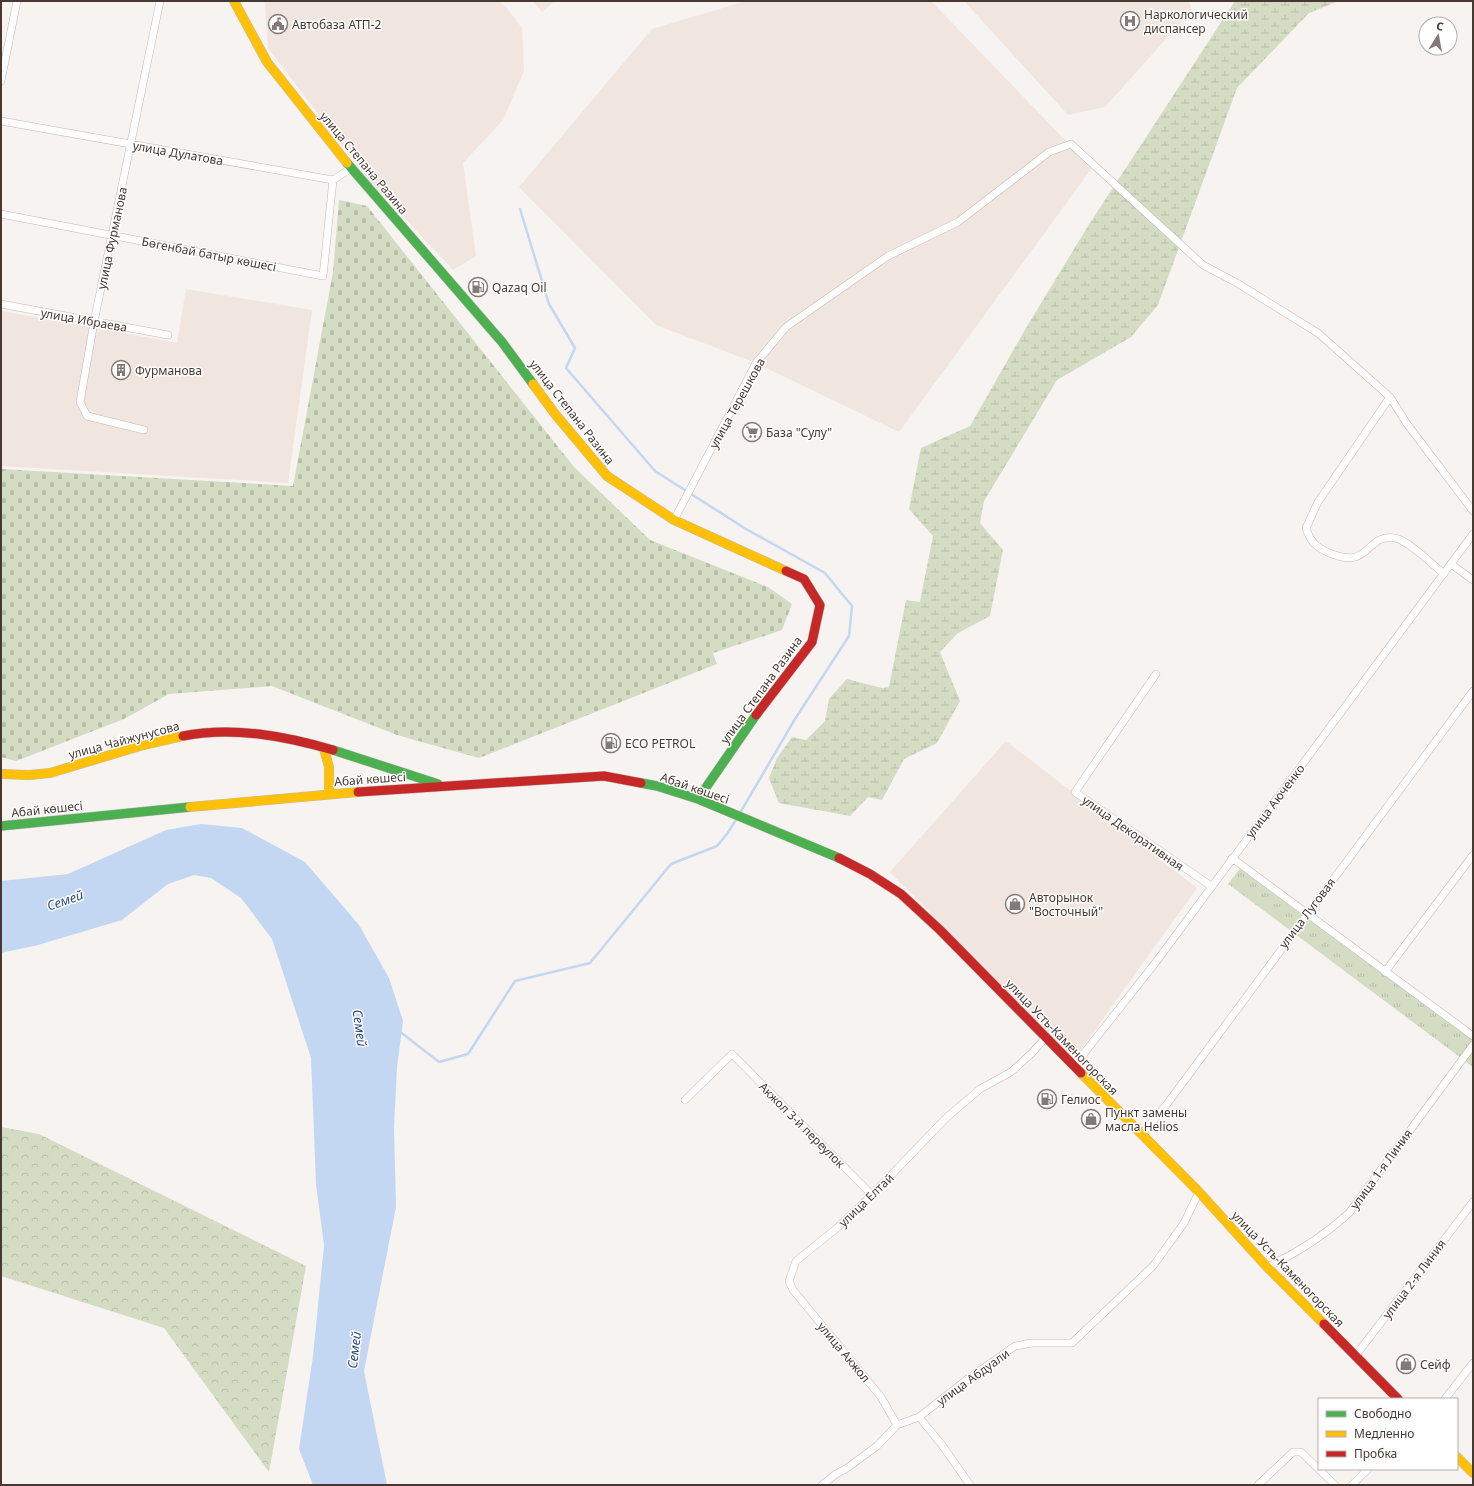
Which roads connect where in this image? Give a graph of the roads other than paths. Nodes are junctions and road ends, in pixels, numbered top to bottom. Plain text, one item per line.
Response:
1 (17, 1) edge
2 (160, 1) edge
3 (234, 1) edge
4 (1, 81) edge
5 (1, 122) edge
6 (131, 145) junction
7 (351, 168) junction
8 (333, 180) junction
9 (1, 214) edge
10 (112, 236) junction
11 (1, 304) edge
12 (94, 322) junction
13 (168, 335) dead end
14 (1390, 397) junction
15 (144, 430) dead end
16 (1473, 511) edge
17 (674, 520) junction
18 (1473, 534) edge
19 (1451, 564) junction
20 (1444, 574) junction
21 (1473, 580) edge
22 (1156, 674) dead end
23 (1473, 691) edge
24 (324, 749) junction
25 (1, 774) edge
26 (445, 786) junction
27 (329, 794) junction
28 (698, 799) junction
29 (736, 815) joint
30 (1, 826) edge
31 (1473, 854) edge
32 (1232, 858) junction
33 (1211, 886) junction
34 (1307, 914) junction
35 (1385, 972) junction
36 (1473, 1036) edge
37 (1046, 1037) junction
38 (1473, 1045) edge
39 (1074, 1066) junction
40 (685, 1100) dead end
41 (1141, 1135) junction
42 (1199, 1192) junction
43 (872, 1195) junction
44 (1473, 1202) edge
45 (1267, 1268) junction
46 (789, 1281) joint
47 (1356, 1355) junction
48 (1473, 1363) edge
49 (1397, 1398) edge
50 (1446, 1398) edge
51 (919, 1417) junction
52 (897, 1425) junction
53 (1458, 1458) edge
54 (1318, 1468) edge
55 (1320, 1470) edge
56 (1367, 1470) edge
57 (1473, 1472) edge
58 (822, 1485) edge
59 (970, 1485) edge
60 (1258, 1485) edge
61 (1335, 1485) edge
62 (1352, 1485) edge

1 - 4 street
2 - 6 street, улица Фурманова
3 - 7 main road, улица Степана Разина
5 - 6 street, улица Дулатова
6 - 8 street, улица Дулатова
6 - 10 street, улица Фурманова
7 - 8 street
7 - 17 main road, улица Степана Разина
8 - 10 street, Бөгенбай батыр көшесі
9 - 10 street, Бөгенбай батыр көшесі
10 - 12 street, улица Фурманова
11 - 12 street, улица Ибраева
12 - 13 street, улица Ибраева
12 - 15 street, улица Фурманова
14 - 16 street
14 - 17 street, улица Терешкова
14 - 20 street
17 - 28 main road, улица Степана Разина
18 - 19 street, улица Аюченко
19 - 20 street, улица Аюченко
19 - 21 street
20 - 32 street, улица Аюченко
22 - 33 street, улица Декоративная
23 - 34 street, улица Луговая
24 - 25 main road, улица Чайжунусова
24 - 26 main road, улица Чайжунусова
24 - 27 main road
26 - 27 main road, Абай көшесі
26 - 28 main road, Абай көшесі
27 - 30 main road, Абай көшесі
28 - 29 main road, Абай көшесі
29 - 37 main road, улица Усть-Каменогорская
31 - 35 street
32 - 33 street, улица Аюченко
32 - 34 street
33 - 39 street, улица Аюченко
34 - 35 street
34 - 41 street, улица Луговая
35 - 36 street
37 - 39 main road, улица Усть-Каменогорская
37 - 43 street, улица Елтай
38 - 45 street, улица 1-я Линия
39 - 41 main road, улица Усть-Каменогорская
40 - 43 street, Акжол 3-й переулок
41 - 42 main road, улица Усть-Каменогорская
42 - 45 main road, улица Усть-Каменогорская
42 - 51 street, улица Абдуали
43 - 46 street, улица Елтай
44 - 47 street, улица 2-я Линия
45 - 47 main road, улица Усть-Каменогорская
46 - 52 street, улица Акжол
47 - 49 main road, улица Усть-Каменогорская
48 - 50 street
51 - 52 street, улица Абдуали
51 - 59 street
52 - 58 street, улица Абдуали
53 - 57 main road
54 - 60 street
55 - 61 street
56 - 62 street

